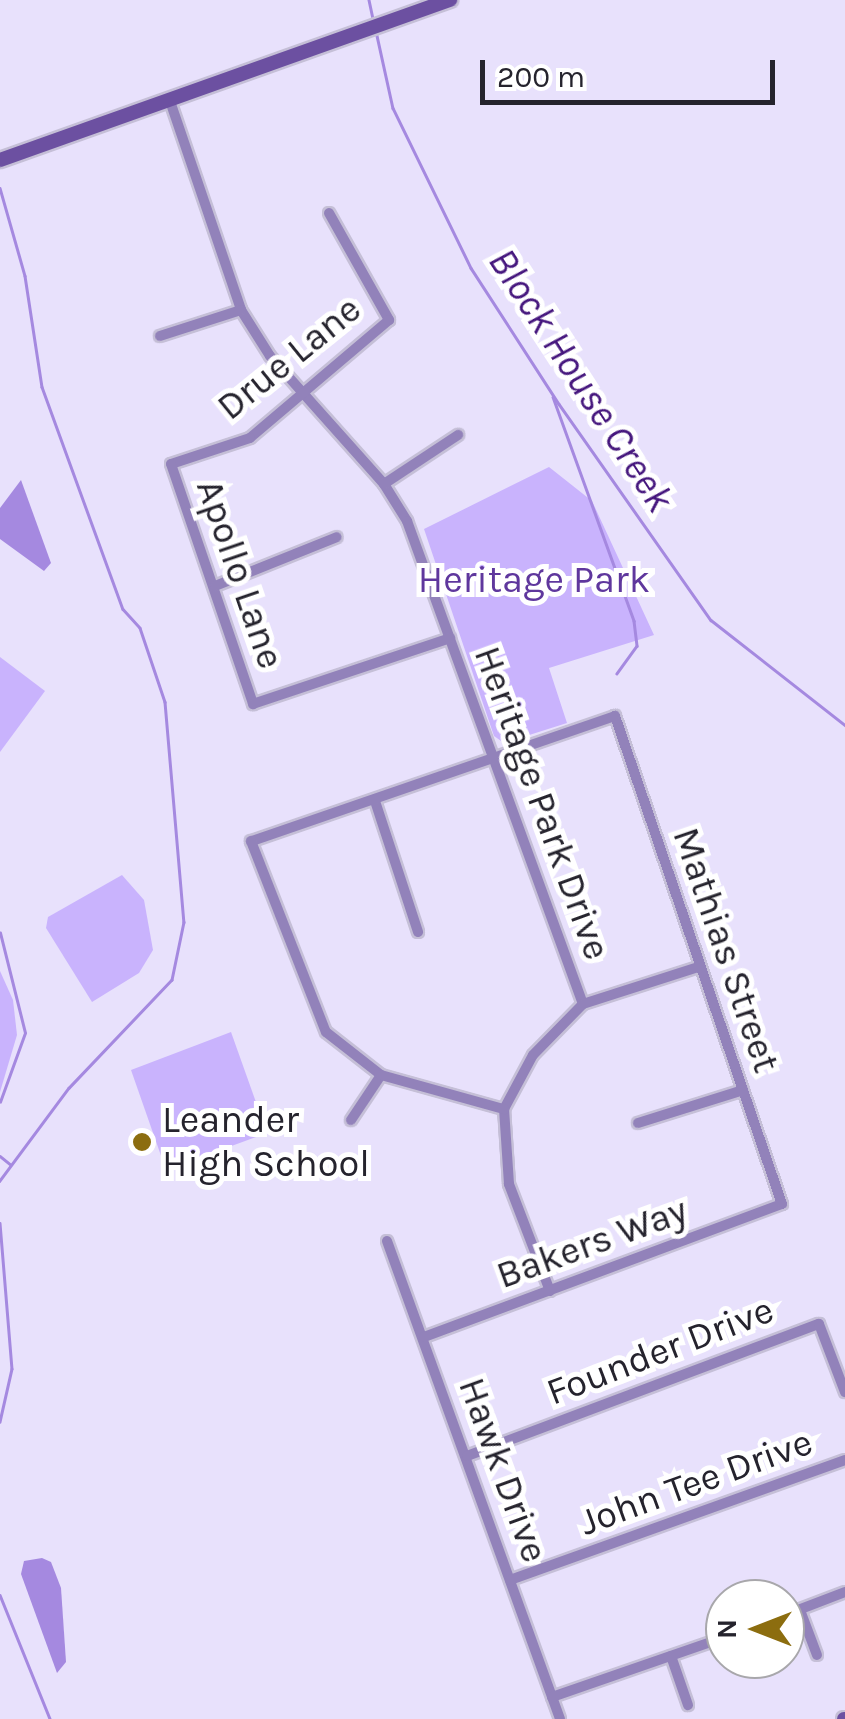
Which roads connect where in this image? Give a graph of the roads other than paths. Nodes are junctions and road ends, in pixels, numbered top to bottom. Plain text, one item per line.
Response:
1 (450, 0) edge
2 (170, 101) junction
3 (0, 160) edge
4 (329, 213) dead end
5 (241, 310) junction
6 (160, 336) dead end
7 (302, 394) junction
8 (458, 435) dead end
9 (171, 464) joint
10 (384, 484) junction
11 (336, 536) dead end
12 (215, 586) junction
13 (450, 638) junction
14 (492, 759) junction
15 (374, 802) junction
16 (418, 932) dead end
17 (698, 966) junction
18 (583, 1004) junction
19 (381, 1076) junction
20 (743, 1090) junction
21 (504, 1109) junction
22 (351, 1120) dead end
23 (638, 1123) dead end
24 (782, 1204) joint
25 (386, 1242) dead end
26 (550, 1290) junction
27 (424, 1337) junction
28 (845, 1392) edge
29 (467, 1456) junction
30 (845, 1460) edge
31 (510, 1580) junction
32 (845, 1592) edge
33 (805, 1608) edge
34 (805, 1623) edge
35 (705, 1644) edge
36 (817, 1655) dead end
37 (671, 1656) junction
38 (552, 1697) junction
39 (688, 1705) dead end
40 (560, 1719) edge

1 - 2 main road
2 - 3 main road
2 - 5 street, Heritage Park Drive
4 - 7 street, Drue Lane
5 - 6 street
5 - 7 street, Heritage Park Drive
7 - 9 street, Drue Lane
7 - 10 street, Heritage Park Drive
8 - 10 street
9 - 12 street, Apollo Lane
10 - 13 street, Heritage Park Drive
11 - 12 street
12 - 13 street, Apollo Lane
13 - 14 street, Heritage Park Drive
14 - 15 street
14 - 17 street, Mathias Street
14 - 18 street, Heritage Park Drive
15 - 16 street
15 - 19 street
17 - 18 street
17 - 20 street, Mathias Street
18 - 21 street
19 - 21 street
19 - 22 street
20 - 23 street
20 - 24 street, Mathias Street
21 - 26 street
24 - 26 street, Bakers Way
25 - 27 street, Hawk Drive
26 - 27 street, Bakers Way
27 - 29 street, Hawk Drive
28 - 29 street, Founder Drive
29 - 31 street, Hawk Drive
30 - 31 street, John Tee Drive
31 - 38 street, Hawk Drive
32 - 33 street
34 - 36 street
35 - 37 street
37 - 38 street
37 - 39 street
38 - 40 street, Hawk Drive

